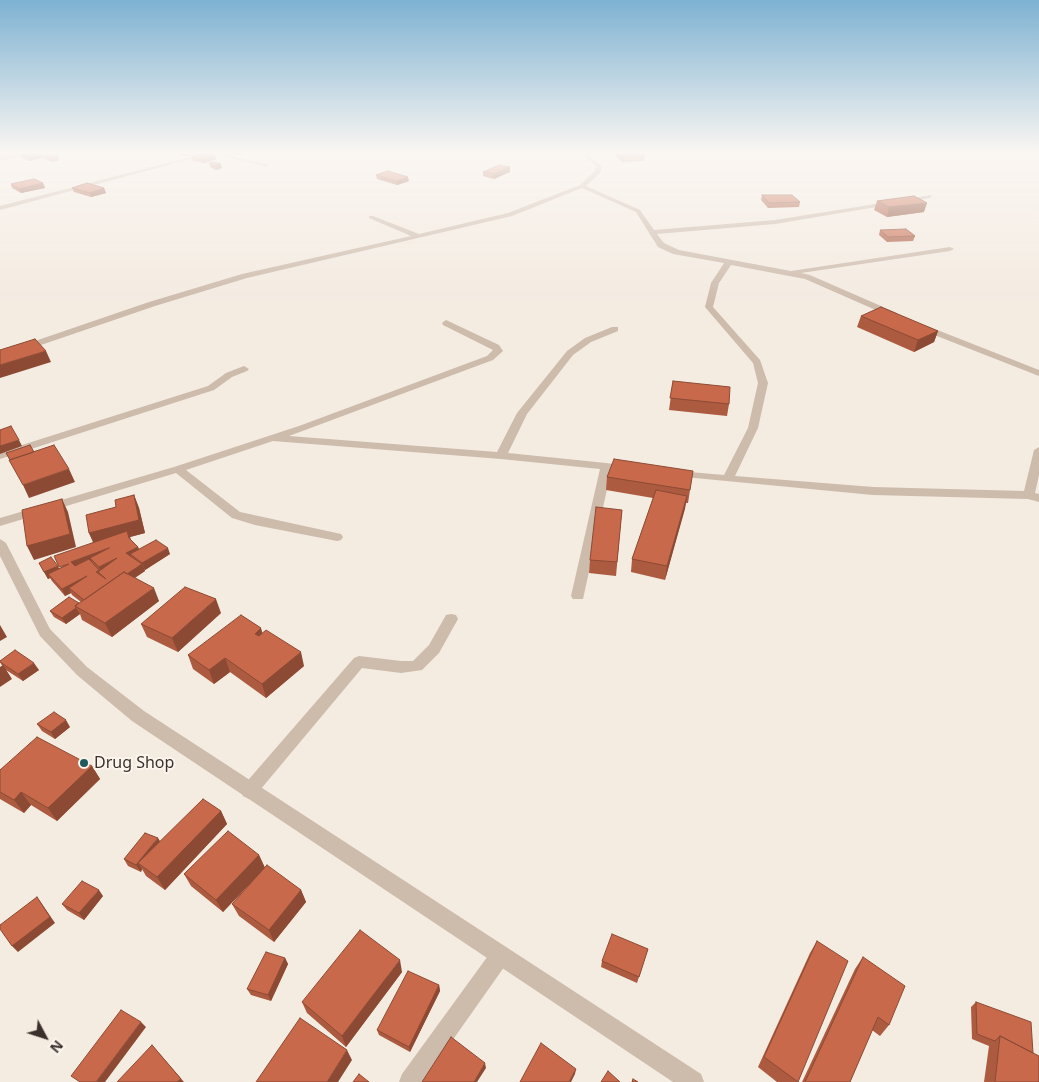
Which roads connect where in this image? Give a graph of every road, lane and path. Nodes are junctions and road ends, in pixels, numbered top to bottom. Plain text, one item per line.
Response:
1 (13, 204) edge
2 (536, 204) edge
3 (625, 204) edge
4 (879, 204) edge
5 (0, 208) edge
6 (371, 217) dead end
7 (652, 232) junction
8 (418, 236) junction
9 (950, 249) dead end
10 (729, 262) junction
11 (790, 272) junction
12 (904, 319) edge
13 (446, 323) dead end
14 (912, 323) edge
15 (615, 329) dead end
16 (0, 356) edge
17 (244, 369) dead end
18 (1039, 373) edge
19 (272, 438) junction
20 (1039, 450) edge
21 (0, 456) edge
22 (501, 456) junction
23 (606, 466) junction
24 (178, 469) junction
25 (644, 470) edge
26 (663, 472) edge
27 (728, 479) junction
28 (1034, 497) edge
29 (0, 522) edge
30 (337, 537) dead end
31 (1, 547) edge
32 (578, 596) dead end
33 (451, 619) dead end
34 (250, 791) junction
35 (500, 956) junction
36 (410, 1082) edge
37 (693, 1082) edge

1 - 5 street
2 - 8 street
3 - 7 street
4 - 7 street
6 - 8 street
7 - 10 street
8 - 16 street
9 - 11 street
10 - 11 street
10 - 27 street
11 - 12 street
13 - 19 street
14 - 18 street
15 - 22 street
17 - 21 street
19 - 22 street
19 - 24 street
20 - 28 street
22 - 23 street
23 - 25 street
23 - 32 street
24 - 29 street
24 - 30 street
26 - 27 street
27 - 28 street
31 - 34 street
33 - 34 street
34 - 35 street
35 - 36 street
35 - 37 street

